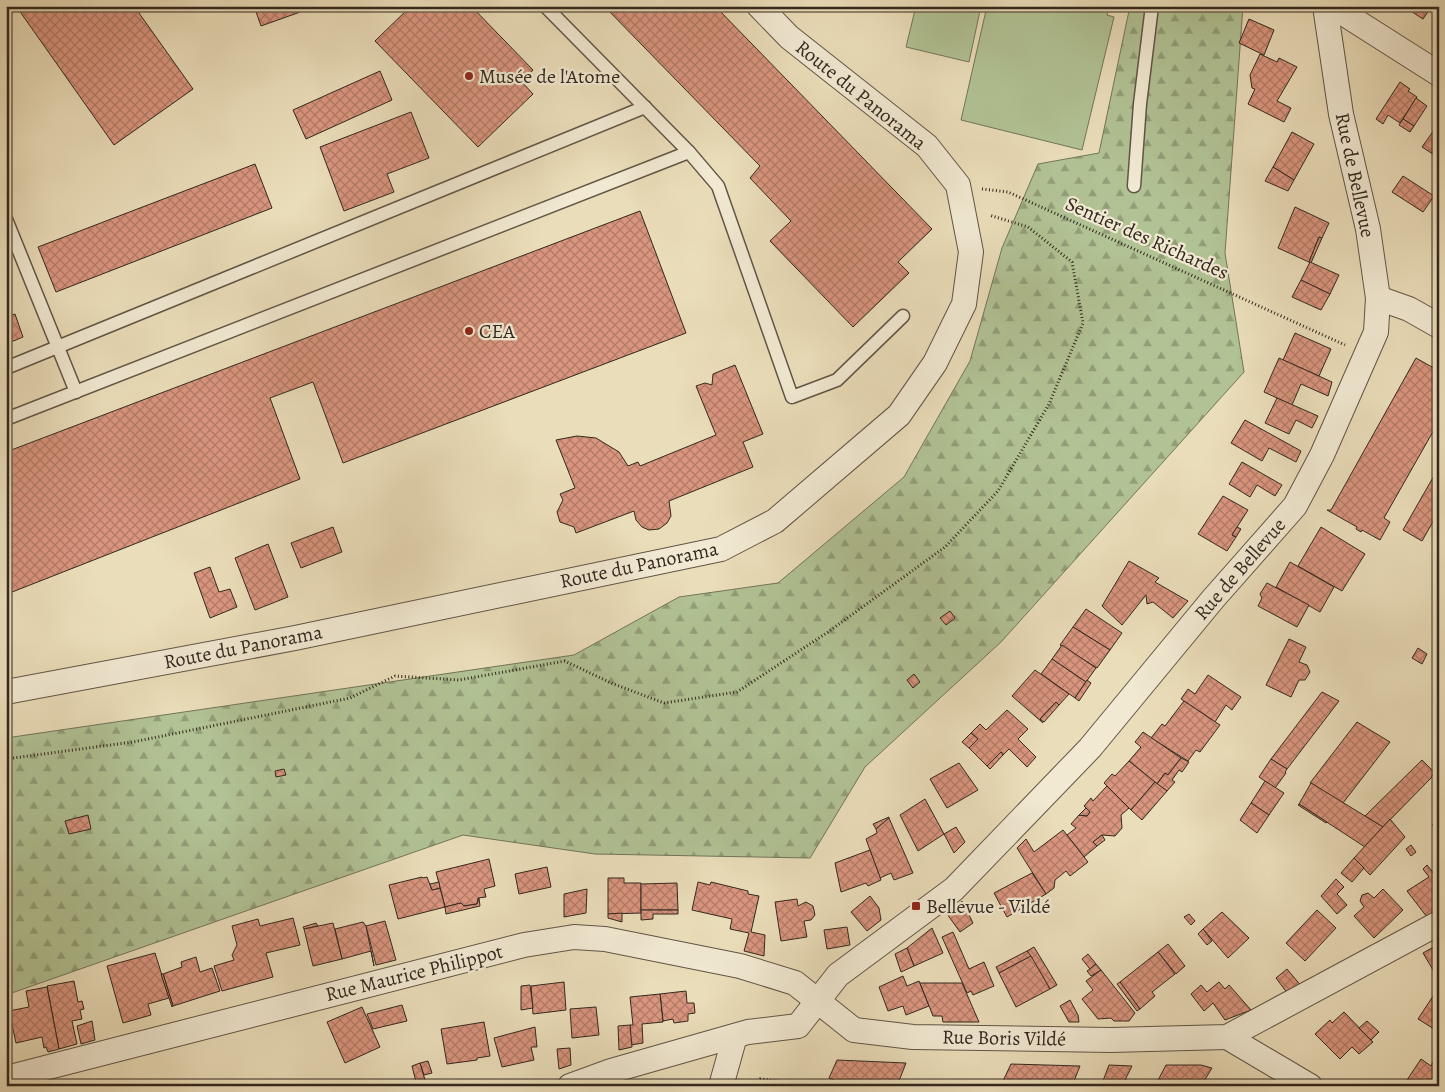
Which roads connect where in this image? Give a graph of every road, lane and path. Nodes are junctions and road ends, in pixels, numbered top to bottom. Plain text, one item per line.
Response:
1 (545, 6) edge
2 (758, 6) edge
3 (1152, 6) edge
4 (1325, 6) edge
5 (1332, 6) edge
6 (1439, 74) edge
7 (645, 107) junction
8 (689, 152) junction
9 (958, 185) junction
10 (1134, 186) dead end
11 (6, 219) edge
12 (1378, 298) junction
13 (903, 316) dead end
14 (1439, 326) edge
15 (1320, 332) dead end
16 (59, 347) junction
17 (6, 368) edge
18 (76, 392) junction
19 (6, 419) edge
20 (6, 692) edge
21 (1439, 923) edge
22 (819, 1002) junction
23 (735, 1036) junction
24 (1227, 1037) junction
25 (6, 1078) edge
26 (570, 1086) edge
27 (721, 1086) edge
28 (752, 1086) edge
29 (791, 1086) edge
30 (1310, 1086) edge

1 - 7 lane
2 - 9 street, Route du Panorama
3 - 10 lane
4 - 12 street, Rue de Bellevue
5 - 6 street
7 - 8 lane
7 - 16 lane
8 - 13 lane
8 - 18 lane
9 - 15 path, Sentier des Richardes
9 - 20 street, Route du Panorama
11 - 16 lane
12 - 14 street
12 - 22 street, Rue de Bellevue
16 - 17 lane
16 - 18 lane
18 - 19 lane
21 - 24 street, Rue Boris Vildé
22 - 23 street
22 - 24 street, Rue Boris Vildé
22 - 25 street, Rue Maurice Philippot
23 - 26 street
23 - 27 street
24 - 30 street
28 - 29 path

